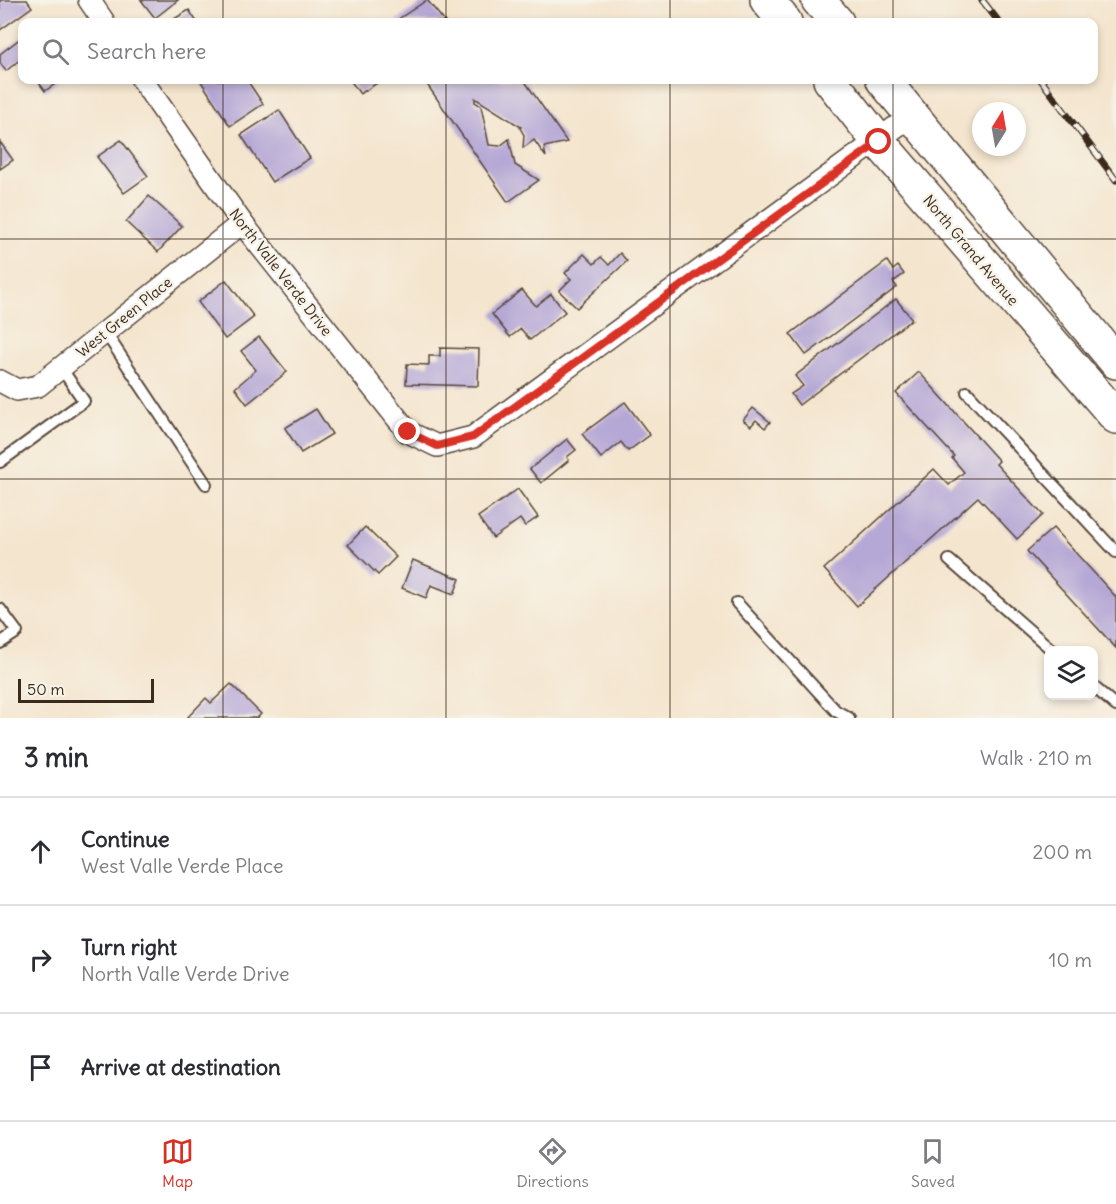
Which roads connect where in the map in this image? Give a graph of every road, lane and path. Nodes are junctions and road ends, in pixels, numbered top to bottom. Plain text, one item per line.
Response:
1 (89, 0) edge
2 (767, 0) edge
3 (818, 0) edge
4 (101, 18) edge
5 (782, 18) edge
6 (834, 18) edge
7 (145, 84) edge
8 (833, 84) edge
9 (886, 84) edge
10 (912, 115) junction
11 (879, 142) junction
12 (242, 223) junction
13 (105, 332) junction
14 (1116, 362) edge
15 (60, 368) junction
16 (0, 381) edge
17 (968, 392) dead end
18 (1116, 417) edge
19 (0, 462) edge
20 (206, 483) dead end
21 (1116, 552) edge
22 (949, 560) dead end
23 (737, 603) dead end
24 (0, 609) edge
25 (0, 643) edge
26 (1046, 646) edge
27 (1098, 690) edge
28 (1116, 706) edge
29 (849, 718) edge

1 - 4 street
2 - 5 main road
3 - 6 main road
7 - 12 street, North Valle Verde Drive
8 - 11 main road, North Grand Avenue
9 - 10 main road
10 - 11 street
10 - 14 main road
11 - 12 street, North Valle Verde Drive
11 - 18 main road, North Grand Avenue
12 - 13 street, West Green Place
13 - 15 street, West Green Place
13 - 20 lane
15 - 16 street, West Green Place
15 - 19 lane
17 - 21 lane
22 - 26 lane
23 - 29 lane
24 - 25 lane
27 - 28 lane

